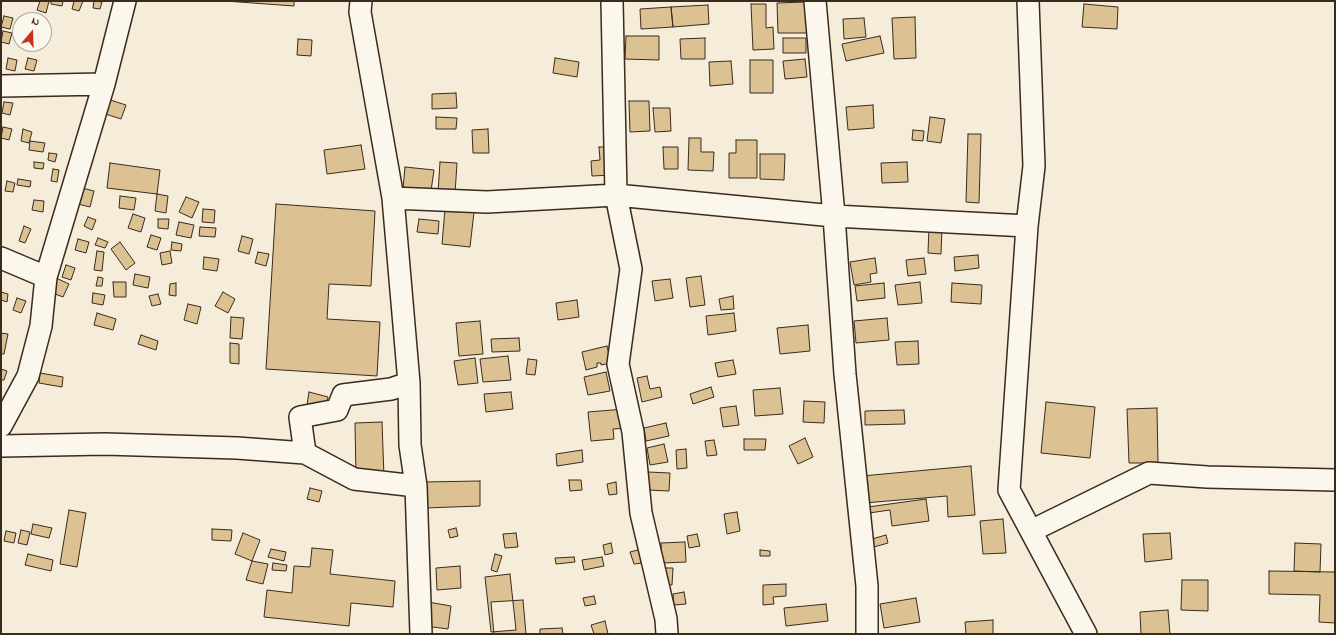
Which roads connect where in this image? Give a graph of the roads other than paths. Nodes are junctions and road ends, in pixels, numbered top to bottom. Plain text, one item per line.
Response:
1 (125, 1) edge
2 (361, 1) edge
3 (612, 1) edge
4 (815, 1) edge
5 (1028, 1) edge
6 (104, 84) junction
7 (1, 86) edge
8 (616, 195) junction
9 (393, 198) junction
10 (834, 216) junction
11 (1027, 226) junction
12 (1, 258) edge
13 (46, 276) junction
14 (409, 384) junction
15 (1, 426) edge
16 (1, 446) edge
17 (305, 453) junction
18 (1335, 480) edge
19 (416, 486) junction
20 (1031, 531) junction
21 (421, 634) edge
22 (667, 634) edge
23 (867, 634) edge
24 (1086, 634) edge

1 - 6 street
2 - 9 street
3 - 8 street
4 - 10 street
5 - 11 street
6 - 7 street
6 - 13 street
8 - 9 street
8 - 10 street
8 - 22 street
9 - 14 street
10 - 11 street
10 - 23 street
11 - 20 street
12 - 13 street
13 - 15 street
14 - 17 street
14 - 19 street
16 - 17 street
17 - 19 street
18 - 20 street
19 - 21 street
20 - 24 street

